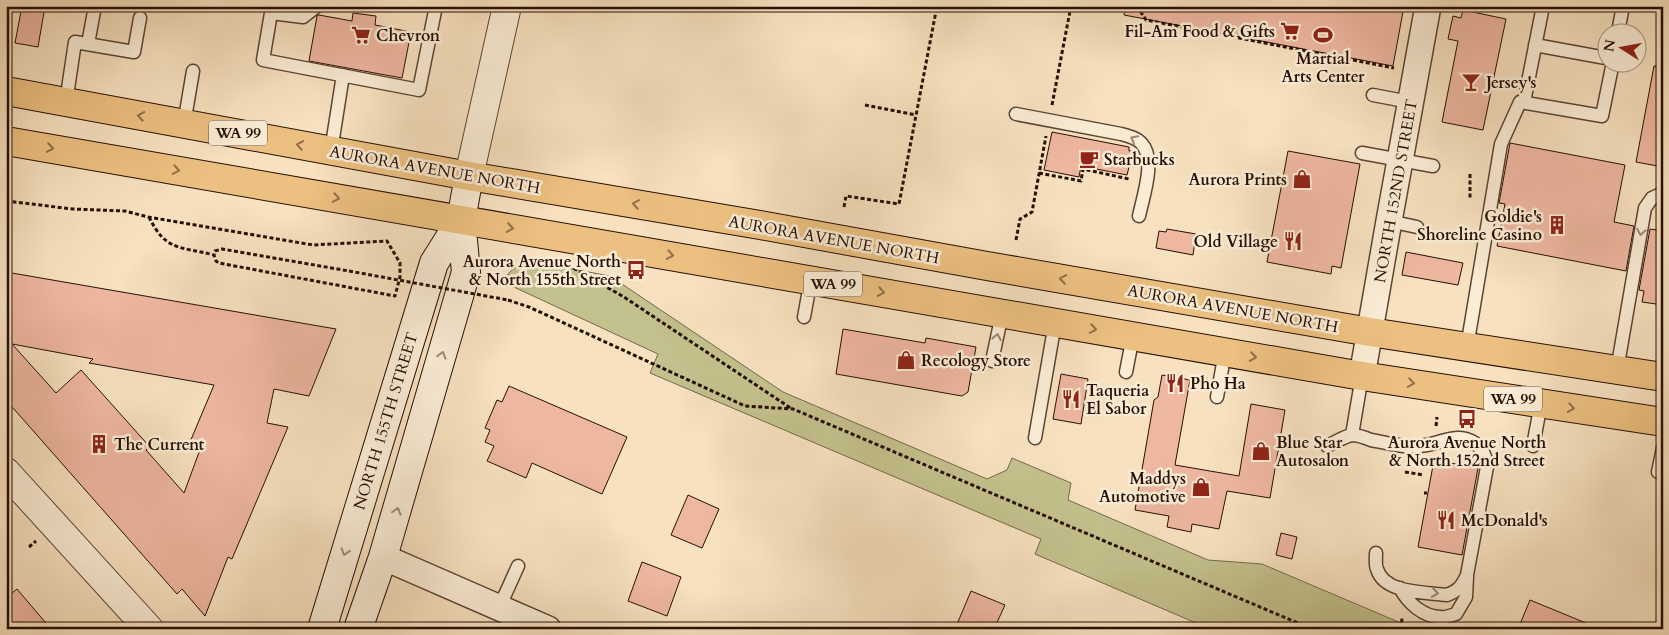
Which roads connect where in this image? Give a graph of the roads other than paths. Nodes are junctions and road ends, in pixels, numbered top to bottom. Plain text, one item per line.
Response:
1 (95, 6) edge
2 (317, 6) edge
3 (436, 6) edge
4 (507, 6) edge
5 (1428, 6) edge
6 (1543, 6) edge
7 (1623, 6) edge
8 (140, 18) dead end
9 (1620, 22) edge
10 (88, 44) junction
11 (1535, 45) junction
12 (1596, 56) edge
13 (193, 71) dead end
14 (1610, 72) edge
15 (343, 75) junction
16 (6, 91) edge
17 (1373, 95) dead end
18 (66, 102) junction
19 (1410, 102) junction
20 (1524, 102) junction
21 (1016, 114) dead end
22 (184, 124) junction
23 (6, 141) edge
24 (331, 151) junction
25 (1362, 153) dead end
26 (1400, 160) junction
27 (1433, 166) dead end
28 (469, 176) junction
29 (1663, 193) edge
30 (1140, 216) dead end
31 (462, 220) junction
32 (1389, 222) junction
33 (1417, 227) dead end
34 (811, 280) junction
35 (1002, 314) junction
36 (804, 317) dead end
37 (1055, 323) junction
38 (1370, 332) junction
39 (1133, 336) junction
40 (1467, 347) junction
41 (1225, 352) junction
42 (992, 361) dead end
43 (1617, 370) junction
44 (1126, 372) dead end
45 (1362, 376) junction
46 (1663, 377) edge
47 (1217, 397) dead end
48 (1541, 403) junction
49 (1663, 422) edge
50 (1352, 435) junction
51 (1035, 438) dead end
52 (1327, 446) dead end
53 (1533, 446) dead end
54 (1663, 448) edge
55 (6, 472) edge
56 (1658, 472) dead end
57 (1376, 554) dead end
58 (383, 557) junction
59 (518, 566) dead end
60 (1467, 576) junction
61 (1400, 588) junction
62 (499, 608) junction
63 (149, 629) edge
64 (322, 629) edge
65 (358, 629) edge
66 (548, 629) edge

1 - 10 lane
2 - 15 lane
3 - 15 lane
4 - 28 main road, NORTH 155TH STREET
5 - 19 street, NORTH 152ND STREET
6 - 11 lane
7 - 9 lane
8 - 10 lane
10 - 18 lane
11 - 12 lane
11 - 20 lane
13 - 22 lane
14 - 20 lane
15 - 24 lane
16 - 18 highway, AURORA AVENUE NORTH / WA 99
17 - 19 lane
22 -> 18 highway, AURORA AVENUE NORTH / WA 99
19 - 26 street, NORTH 152ND STREET
20 - 40 lane
30 -> 21 lane
24 -> 22 highway, AURORA AVENUE NORTH / WA 99
23 -> 31 highway, WA 99
24 - 28 highway, AURORA AVENUE NORTH / WA 99
25 - 26 lane
26 - 27 lane
26 - 32 street, NORTH 152ND STREET
28 - 31 main road, NORTH 155TH STREET
38 -> 28 highway, AURORA AVENUE NORTH / WA 99
29 -> 43 lane
31 -> 34 highway, WA 99
58 -> 31 main road, NORTH 155TH STREET
31 -> 64 main road, NORTH 155TH STREET
32 - 33 lane
32 - 38 street, NORTH 152ND STREET
34 -> 35 highway, WA 99
34 - 36 lane
35 - 37 highway, WA 99
42 -> 35 lane
37 -> 39 highway, WA 99
37 - 51 lane
38 - 40 highway, AURORA AVENUE NORTH / WA 99
38 - 45 street, NORTH 152ND STREET
39 - 41 highway, WA 99
39 - 44 lane
40 - 43 highway, AURORA AVENUE NORTH / WA 99
41 -> 45 highway, WA 99
41 - 47 lane
43 - 46 highway, AURORA AVENUE NORTH / WA 99
45 -> 48 highway, WA 99
45 - 50 lane
48 -> 49 highway, WA 99
48 - 53 lane
50 - 52 lane
50 - 60 lane
54 - 56 lane
55 - 63 main road
57 - 61 lane
58 - 62 street
58 - 65 main road, NORTH 155TH STREET
59 - 62 lane
61 -> 60 lane
60 - 61 lane
62 - 66 street

